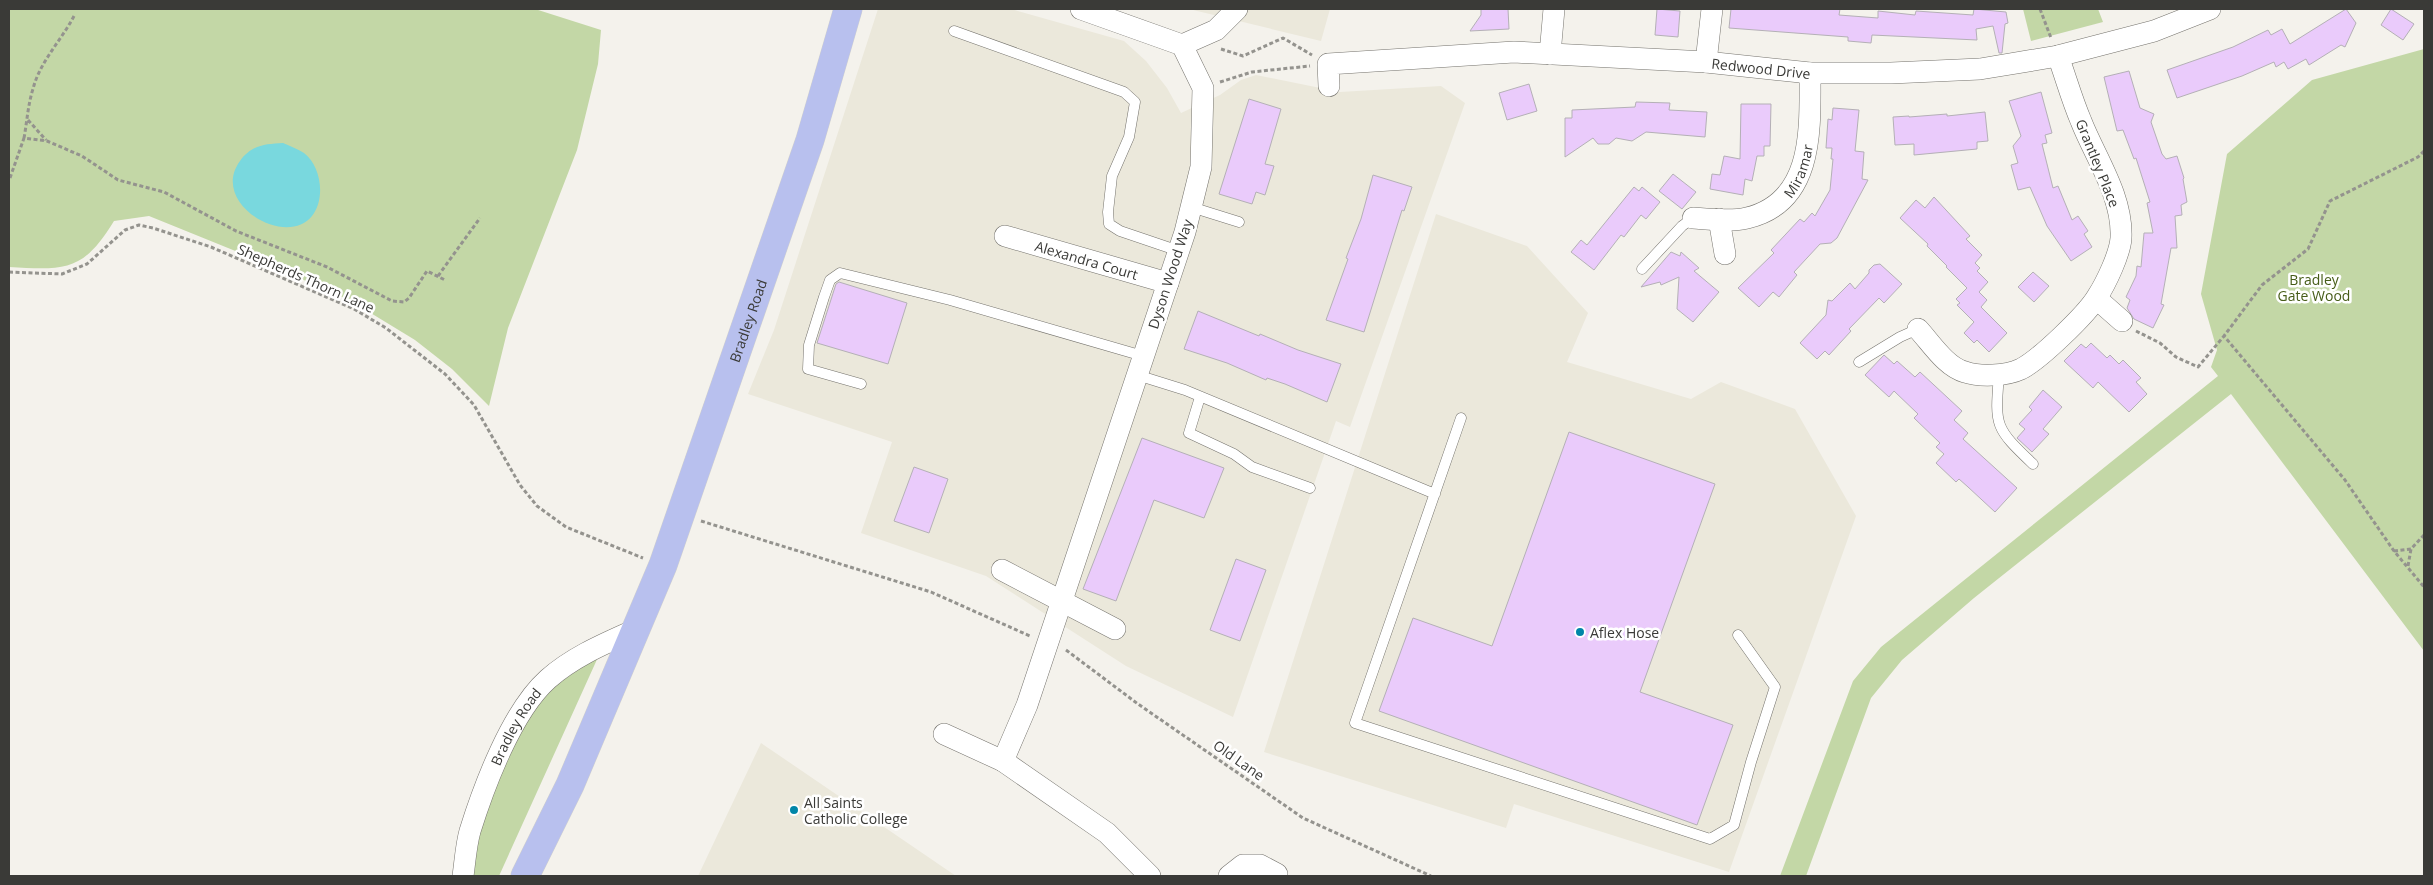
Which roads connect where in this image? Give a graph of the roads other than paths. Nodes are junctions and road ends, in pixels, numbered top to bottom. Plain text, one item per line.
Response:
1 (848, 9) edge
2 (1081, 9) edge
3 (1237, 9) edge
4 (1554, 9) edge
5 (1712, 9) edge
6 (2210, 9) edge
7 (954, 31) dead end
8 (1187, 42) junction
9 (1550, 54) junction
10 (2058, 56) junction
11 (1706, 62) junction
12 (1810, 73) junction
13 (1329, 86) dead end
14 (1191, 207) junction
15 (1693, 218) joint
16 (1719, 219) junction
17 (1238, 222) dead end
18 (1005, 236) dead end
19 (1179, 251) junction
20 (1725, 254) dead end
21 (1642, 269) dead end
22 (1168, 283) junction
23 (2097, 299) junction
24 (2122, 321) road end
25 (1918, 329) joint
26 (1859, 362) dead end
27 (1140, 366) junction
28 (1999, 374) junction
29 (861, 384) dead end
30 (1200, 397) junction
31 (1461, 418) dead end
32 (2033, 464) dead end
33 (1310, 488) dead end
34 (1435, 494) junction
35 (1002, 570) dead end
36 (1062, 601) junction
37 (637, 629) junction
38 (1115, 629) dead end
39 (1738, 635) dead end
40 (944, 734) dead end
41 (1003, 761) junction
42 (1276, 874) dead end
43 (463, 876) edge
44 (525, 876) edge
45 (1150, 876) edge
46 (1229, 876) edge

1 - 37 main road, Bradley Road
2 - 8 street
3 - 8 street
4 - 9 street
5 - 11 street
6 - 10 street, Redwood Drive
7 - 19 lane
8 - 14 street, Dyson Wood Way
9 - 11 street, Redwood Drive
9 - 13 street, Redwood Drive
10 - 12 street, Redwood Drive
10 - 23 street, Grantley Place
11 - 12 street, Redwood Drive
12 - 16 street, Miramar
14 - 17 lane
14 - 19 street, Dyson Wood Way
15 - 16 street, Miramar
15 - 21 lane
16 - 20 street
18 - 22 street, Alexandra Court
19 - 22 street, Dyson Wood Way
22 - 27 street, Dyson Wood Way
23 - 24 street
23 - 28 street, Grantley Place
25 - 26 lane
25 - 28 street, Grantley Place
27 - 29 lane
27 - 30 lane
27 - 36 street, Dyson Wood Way
28 - 32 lane
30 - 33 lane
30 - 34 lane
31 - 34 lane
34 - 39 lane
35 - 36 street
36 - 38 street
36 - 41 street, Dyson Wood Way
37 - 43 street, Bradley Road
37 - 44 main road, Bradley Road
40 - 41 street
41 - 45 street
42 - 46 street

